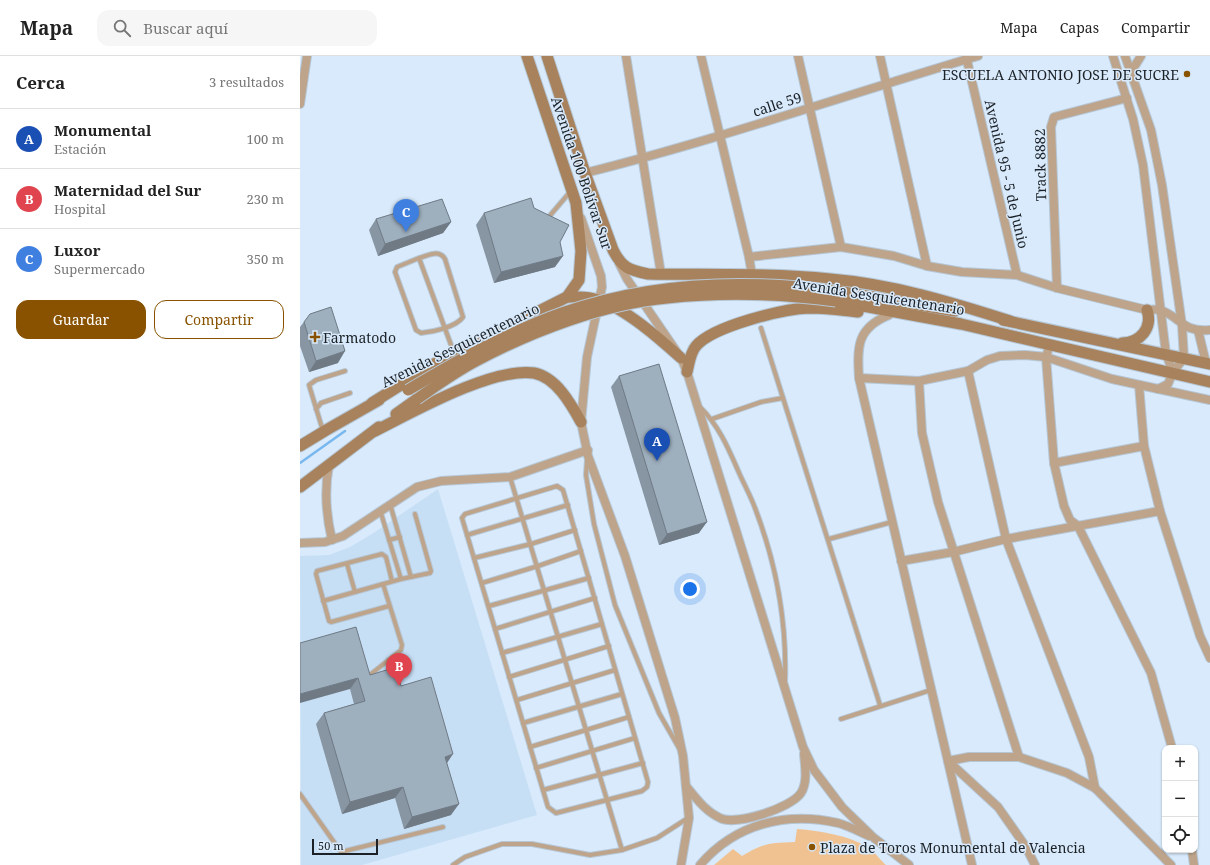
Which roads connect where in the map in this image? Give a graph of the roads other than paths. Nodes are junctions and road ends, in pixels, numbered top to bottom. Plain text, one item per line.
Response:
1 (307, 56) edge
2 (527, 56) edge
3 (547, 56) edge
4 (626, 56) edge
5 (701, 56) edge
6 (798, 56) edge
7 (880, 56) edge
8 (978, 56) edge
9 (1113, 56) edge
10 (1125, 56) edge
11 (1141, 56) edge
12 (967, 58) edge
13 (1131, 72) junction
14 (1120, 78) junction
15 (887, 83) junction
16 (1127, 98) junction
17 (300, 104) edge
18 (810, 107) junction
19 (720, 136) junction
20 (644, 159) junction
21 (584, 174) junction
22 (572, 190) junction
23 (576, 203) junction
24 (544, 223) edge
25 (841, 247) junction
26 (749, 257) junction
27 (420, 258) junction
28 (619, 262) junction
29 (927, 266) junction
30 (661, 274) junction
31 (752, 275) junction
32 (1017, 275) junction
33 (1057, 288) junction
34 (837, 296) junction
35 (567, 297) junction
36 (600, 300) junction
37 (1147, 310) junction
38 (1160, 310) junction
39 (889, 315) junction
40 (914, 316) junction
41 (1010, 321) junction
42 (1182, 325) junction
43 (444, 327) junction
44 (762, 328) dead end
45 (1198, 330) junction
46 (1210, 330) edge
47 (1116, 343) junction
48 (1050, 344) junction
49 (454, 354) junction
50 (1166, 354) junction
51 (681, 358) junction
52 (1046, 358) junction
53 (1184, 358) junction
54 (1208, 363) edge
55 (345, 371) dead end
56 (968, 371) junction
57 (687, 372) junction
58 (1173, 372) junction
59 (859, 378) junction
60 (919, 380) junction
61 (1210, 382) edge
62 (1139, 385) junction
63 (1158, 389) junction
64 (350, 393) dead end
65 (783, 398) junction
66 (1210, 400) edge
67 (372, 403) junction
68 (696, 403) junction
69 (316, 408) junction
70 (712, 419) junction
71 (581, 422) junction
72 (324, 431) junction
73 (375, 431) junction
74 (300, 446) edge
75 (1144, 446) junction
76 (588, 453) junction
77 (1054, 463) junction
78 (329, 465) junction
79 (510, 477) junction
80 (300, 487) edge
81 (517, 497) junction
82 (390, 504) junction
83 (568, 505) junction
84 (380, 510) junction
85 (1160, 511) junction
86 (415, 514) dead end
87 (524, 519) junction
88 (892, 522) junction
89 (1078, 526) junction
90 (575, 530) junction
91 (467, 535) junction
92 (400, 537) junction
93 (829, 539) junction
94 (1006, 539) junction
95 (332, 540) junction
96 (389, 540) junction
97 (300, 543) edge
98 (531, 544) junction
99 (581, 551) junction
100 (953, 552) junction
101 (474, 558) junction
102 (901, 561) junction
103 (347, 564) junction
104 (538, 566) junction
105 (411, 577) junction
106 (589, 578) junction
107 (401, 579) junction
108 (392, 581) junction
109 (482, 583) junction
110 (383, 584) junction
111 (545, 590) junction
112 (355, 592) junction
113 (595, 598) junction
114 (323, 601) junction
115 (389, 606) junction
116 (489, 606) junction
117 (552, 613) junction
118 (602, 624) junction
119 (495, 629) junction
120 (559, 637) junction
121 (609, 646) junction
122 (502, 653) junction
123 (1210, 658) edge
124 (388, 660) junction
125 (566, 660) junction
126 (615, 670) junction
127 (371, 674) edge
128 (394, 676) edge
129 (509, 677) junction
130 (573, 684) junction
131 (785, 690) junction
132 (931, 690) junction
133 (622, 694) junction
134 (516, 700) junction
135 (880, 705) junction
136 (580, 706) junction
137 (629, 717) junction
138 (840, 719) dead end
139 (523, 723) junction
140 (586, 729) junction
141 (635, 738) junction
142 (1171, 745) edge
143 (530, 747) junction
144 (803, 748) junction
145 (593, 752) junction
146 (683, 756) junction
147 (1020, 757) junction
148 (948, 761) junction
149 (643, 763) junction
150 (536, 768) junction
151 (600, 775) junction
152 (686, 786) junction
153 (1095, 788) junction
154 (543, 790) junction
155 (300, 794) edge
156 (608, 800) junction
157 (689, 818) junction
158 (443, 827) dead end
159 (874, 838) junction
160 (622, 850) junction
161 (1192, 853) edge
162 (453, 865) edge
163 (681, 865) edge
164 (700, 865) edge
165 (908, 865) edge
166 (972, 865) edge
167 (1035, 865) edge
168 (1171, 865) edge
169 (1194, 865) edge

1 - 17 street
2 - 22 main road, Avenida 100 Bolívar Sur
3 - 21 main road, Avenida 100 Bolívar Sur
4 - 20 street
5 - 19 street
6 - 18 street
7 - 15 street
8 - 12 street, calle 59
9 - 14 street
10 - 13 street
11 - 13 street
12 - 15 street, calle 59
12 - 32 street, Avenida 95 - 5 de Junio
13 - 14 street
13 - 42 street
14 - 16 street
15 - 18 street, calle 59
15 - 29 street
16 - 33 street, Track 8882
16 - 38 street
18 - 19 street, calle 59
18 - 25 street
19 - 20 street, calle 59
19 - 26 street
20 - 21 street, calle 59
20 - 30 street
21 - 28 main road, Avenida 100 Bolívar Sur
22 - 23 main road, Avenida 100 Bolívar Sur
22 - 24 lane
23 - 35 main road
23 - 36 street, Avenida 100 Bolívar Sur
25 - 26 street
25 - 29 street
26 - 31 street
27 - 43 lane
27 - 43 lane
27 - 43 lane
28 - 30 main road
28 - 51 street
29 - 32 street
30 - 31 main road
31 - 41 main road
32 - 33 street
33 - 37 street
34 - 40 main road, Avenida Sesquicentenario
34 - 41 main road, Avenida Sesquicentenario
34 - 67 main road, Avenida Sesquicentenario, bridge
34 - 73 main road, Avenida Sesquicentenario, bridge
35 - 36 main road
35 - 49 main road
36 - 51 main road
36 - 71 street, Avenida 100 Bolívar Sur
37 - 38 street
37 - 47 main road
38 - 42 street
38 - 50 street
39 - 40 main road
39 - 57 main road
39 - 59 street
40 - 48 main road, Avenida Sesquicentenario
41 - 47 main road, Avenida Sesquicentenario
42 - 45 street
42 - 53 street
43 - 49 lane
44 - 65 lane
45 - 46 street
45 - 54 street
47 - 50 main road, Avenida Sesquicentenario
48 - 52 street
48 - 58 main road, Avenida Sesquicentenario
49 - 67 main road
50 - 53 main road, Avenida Sesquicentenario
50 - 58 street
51 - 57 street
52 - 56 street
52 - 62 street
52 - 77 street
53 - 54 main road, Avenida Sesquicentenario
53 - 58 street
55 - 69 lane
56 - 60 street
56 - 94 street
57 - 68 street
58 - 61 main road, Avenida Sesquicentenario
58 - 63 street
59 - 60 street
59 - 88 street
60 - 100 street
62 - 63 street
62 - 75 street
63 - 66 street
64 - 69 lane
65 - 70 lane
65 - 93 lane
67 - 72 main road, Avenida Sesquicentenario
68 - 70 lane
68 - 131 street
69 - 72 lane
70 - 131 lane
71 - 73 main road
71 - 76 street, Avenida 100 Bolívar Sur
72 - 74 main road, Avenida Sesquicentenario
73 - 78 main road, Avenida Sesquicentenario
75 - 77 street
75 - 85 street
76 - 79 street
76 - 146 street, Avenida 100 Bolívar Sur
76 - 146 lane
77 - 89 street
78 - 80 main road, Avenida Sesquicentenario
78 - 95 street
79 - 81 lane
79 - 82 street
81 - 83 lane
81 - 87 lane
81 - 91 lane
82 - 84 street
82 - 92 lane
83 - 87 lane
83 - 90 lane
84 - 95 street
84 - 96 lane
85 - 89 street
85 - 123 street
86 - 105 lane
87 - 91 lane
87 - 98 lane
88 - 93 lane
88 - 102 street
89 - 94 street
89 - 142 street
90 - 98 lane
90 - 99 lane
91 - 101 lane
92 - 96 lane
92 - 105 lane
93 - 135 lane
94 - 100 street
94 - 153 street
95 - 97 street
96 - 107 lane
98 - 101 lane
98 - 104 lane
99 - 104 lane
99 - 106 lane
100 - 102 street
100 - 147 street
101 - 109 lane
102 - 132 street
103 - 108 lane
103 - 112 lane
103 - 114 lane
104 - 109 lane
104 - 111 lane
105 - 107 lane
106 - 111 lane
106 - 113 lane
107 - 108 lane
108 - 110 lane
109 - 116 lane
110 - 112 lane
110 - 115 lane
111 - 116 lane
111 - 117 lane
112 - 114 lane
113 - 117 lane
113 - 118 lane
114 - 115 lane
115 - 124 lane
116 - 119 lane
117 - 119 lane
117 - 120 lane
118 - 120 lane
118 - 121 lane
119 - 122 lane
120 - 122 lane
120 - 125 lane
121 - 125 lane
121 - 126 lane
122 - 129 lane
124 - 127 lane
124 - 128 lane
125 - 129 lane
125 - 130 lane
126 - 130 lane
126 - 133 lane
129 - 134 lane
130 - 134 lane
130 - 136 lane
131 - 144 street
132 - 135 lane
132 - 148 street
133 - 136 lane
133 - 137 lane
134 - 139 lane
135 - 138 lane
136 - 139 lane
136 - 140 lane
137 - 140 lane
137 - 141 lane
139 - 143 lane
140 - 143 lane
140 - 145 lane
141 - 145 lane
141 - 149 lane
143 - 150 lane
144 - 152 street
144 - 159 street
145 - 150 lane
145 - 151 lane
146 - 152 street, Avenida 100 Bolívar Sur
147 - 148 street
147 - 153 street
148 - 166 street
148 - 167 street
149 - 151 lane
149 - 156 lane
150 - 154 lane
151 - 154 lane
151 - 156 lane
152 - 157 street, Avenida 100 Bolívar Sur
153 - 168 street
154 - 156 lane
155 - 158 lane
156 - 160 lane
157 - 160 lane
157 - 163 street, Avenida 100 Bolívar Sur
159 - 164 street
159 - 165 street
160 - 162 lane
161 - 169 street

